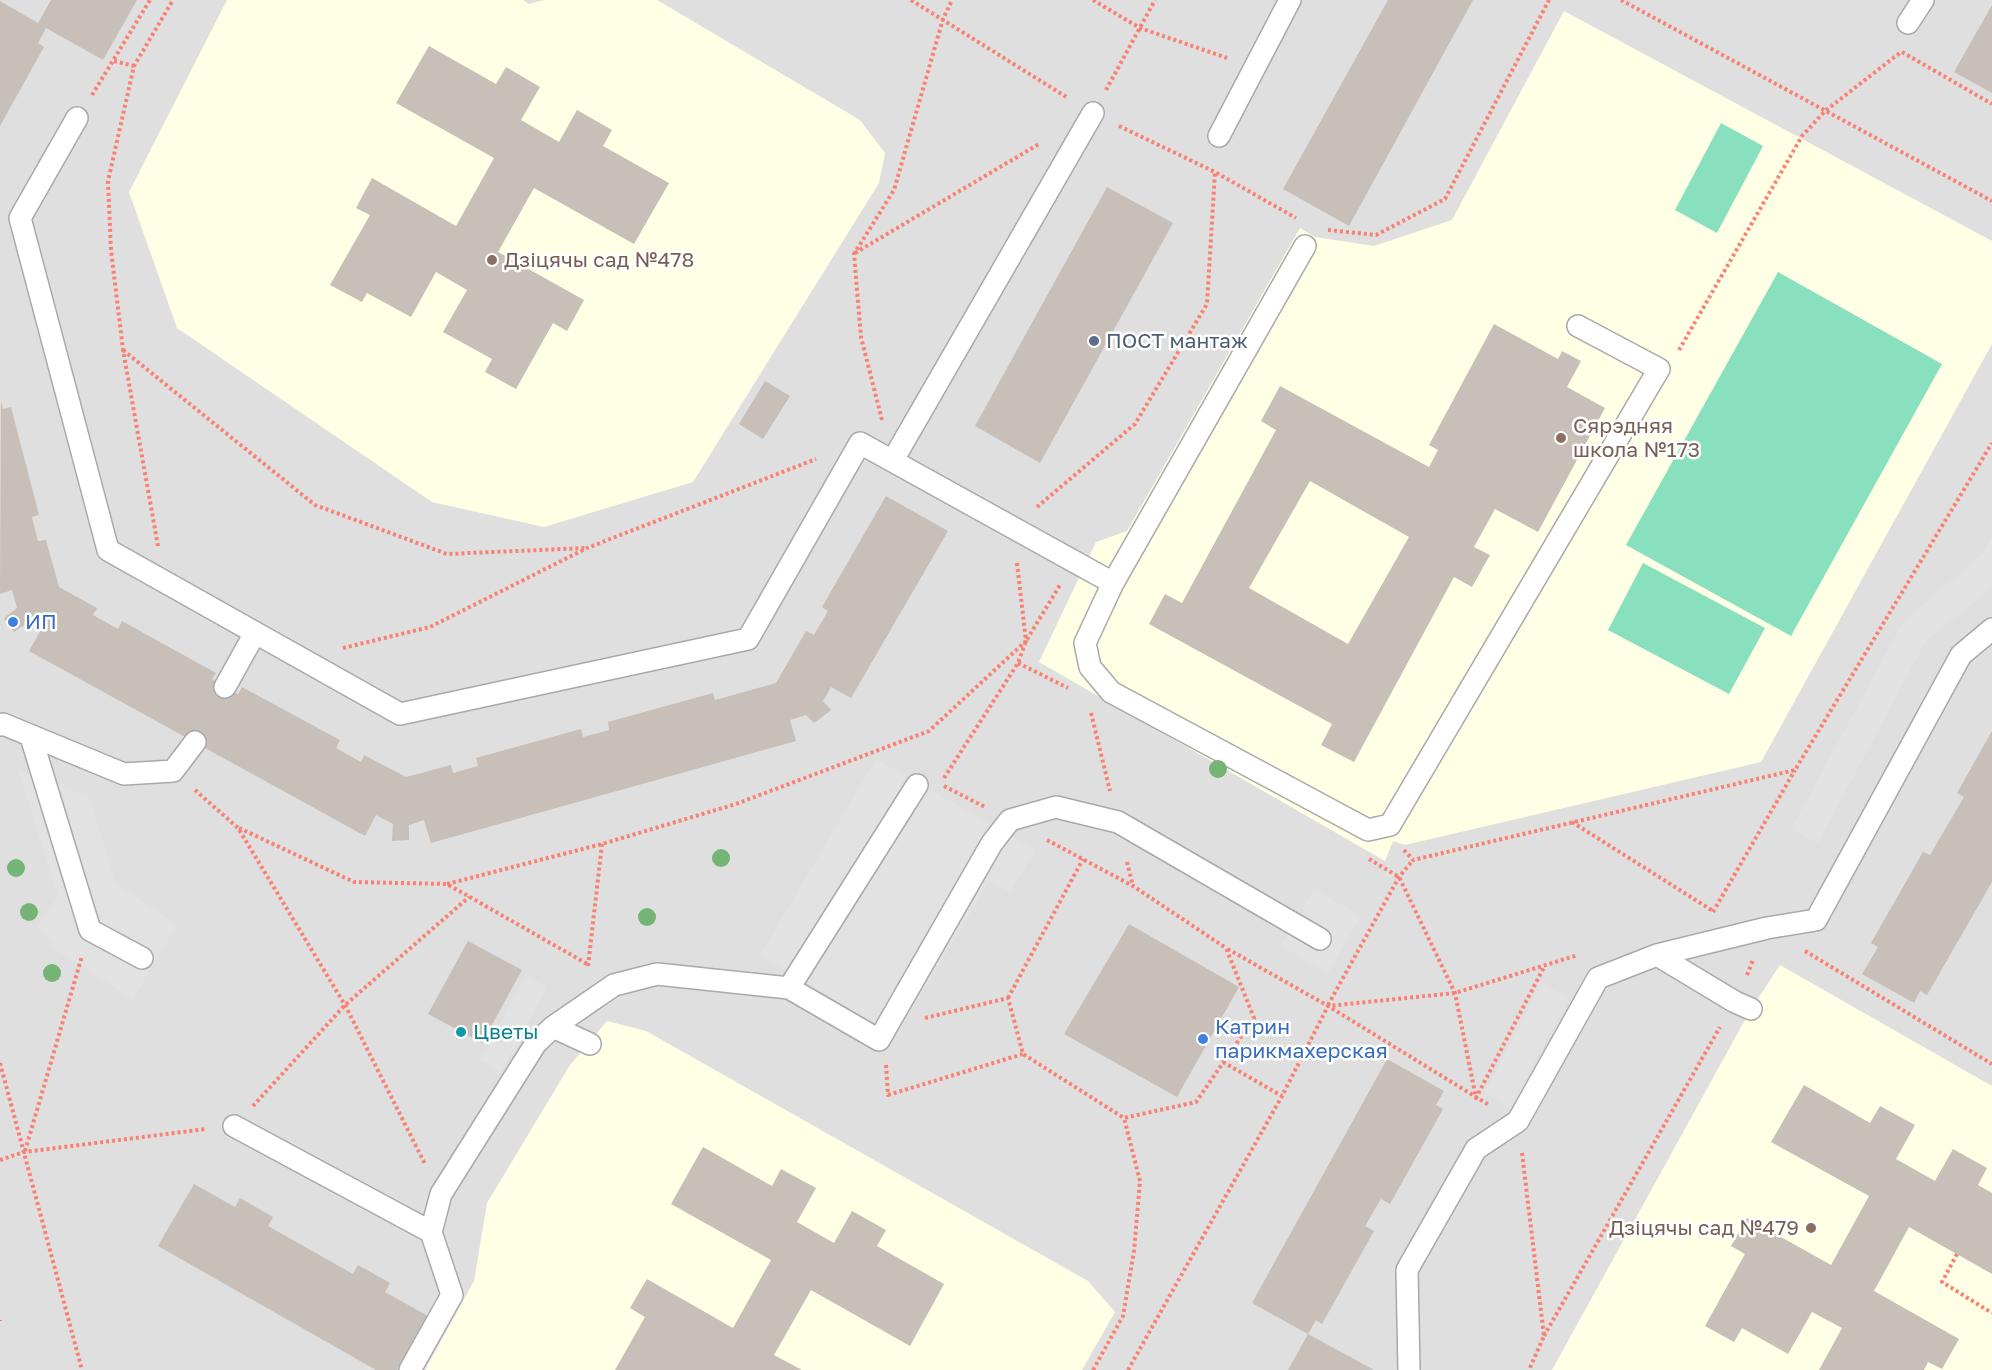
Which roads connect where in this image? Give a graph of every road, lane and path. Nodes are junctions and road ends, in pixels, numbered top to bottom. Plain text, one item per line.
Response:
1 (150, 0) edge
2 (173, 0) edge
3 (911, 0) edge
4 (952, 0) edge
5 (1093, 0) edge
6 (1155, 0) edge
7 (1290, 0) edge
8 (1550, 0) edge
9 (1622, 0) edge
10 (1923, 0) edge
11 (943, 19) junction
12 (1908, 23) joint
13 (1140, 28) junction
14 (1901, 52) junction
15 (114, 61) junction
16 (134, 66) junction
17 (1256, 68) junction
18 (1992, 104) edge
19 (1825, 111) junction
20 (1093, 113) junction
21 (77, 118) joint
22 (1219, 136) dead end
23 (1043, 142) dead end
24 (1215, 172) junction
25 (1992, 201) edge
26 (1303, 222) dead end
27 (1323, 229) dead end
28 (1305, 246) dead end
29 (854, 254) junction
30 (1578, 326) dead end
31 (123, 350) junction
32 (1677, 354) dead end
33 (860, 442) junction
34 (1992, 443) edge
35 (893, 460) junction
36 (1013, 527) junction
37 (159, 547) dead end
38 (587, 548) junction
39 (1074, 562) junction
40 (1113, 583) junction
41 (1992, 629) edge
42 (255, 633) junction
43 (1026, 641) junction
44 (333, 651) dead end
45 (225, 687) dead end
46 (0, 725) edge
47 (32, 737) junction
48 (195, 742) dead end
49 (1796, 770) junction
50 (173, 771) junction
51 (917, 784) dead end
52 (1010, 820) junction
53 (1572, 821) junction
54 (238, 828) junction
55 (602, 844) junction
56 (1402, 848) dead end
57 (1083, 859) junction
58 (1413, 860) junction
59 (1400, 877) junction
60 (447, 884) junction
61 (469, 897) junction
62 (1713, 912) junction
63 (1702, 915) dead end
64 (1767, 928) junction
65 (90, 930) junction
66 (1320, 939) dead end
67 (1226, 948) junction
68 (1590, 952) dead end
69 (1657, 955) junction
70 (142, 958) dead end
71 (589, 965) junction
72 (1544, 966) junction
73 (583, 975) dead end
74 (789, 988) junction
75 (1455, 993) junction
76 (1008, 998) junction
77 (345, 1005) junction
78 (1328, 1006) junction
79 (1743, 1006) junction
80 (922, 1019) dead end
81 (553, 1027) junction
82 (590, 1044) dead end
83 (1023, 1054) junction
84 (886, 1062) dead end
85 (1223, 1062) junction
86 (0, 1063) edge
87 (1992, 1064) edge
88 (1282, 1096) junction
89 (1476, 1098) junction
90 (1124, 1118) junction
91 (1518, 1121) junction
92 (234, 1126) junction
93 (24, 1152) junction
94 (0, 1160) edge
95 (441, 1194) junction
96 (431, 1232) junction
97 (1957, 1254) dead end
98 (1992, 1313) edge
99 (1544, 1336) junction
100 (82, 1370) edge
101 (411, 1370) edge
102 (1093, 1370) edge
103 (1128, 1370) edge
104 (1409, 1370) edge
105 (1529, 1370) edge

1 - 15 path
2 - 16 path
3 - 11 path
4 - 11 path
5 - 13 path
6 - 13 path
7 - 17 lane
8 - 27 path
9 - 19 path
10 - 12 lane
11 - 20 path
11 - 29 path
12 - 14 path
13 - 17 path
13 - 20 path
14 - 18 path
14 - 19 path
15 - 16 path
15 - 21 path
16 - 31 path
17 - 22 lane
19 - 25 path
19 - 32 path
20 - 24 path
20 - 35 lane
21 - 42 lane
23 - 29 path
24 - 26 path
24 - 36 path
28 - 40 lane
29 - 35 path
30 - 40 lane
31 - 37 path
31 - 38 path
33 - 35 lane
33 - 38 path
33 - 42 lane
34 - 49 path
35 - 36 lane
36 - 39 lane
36 - 43 path
38 - 44 path
39 - 40 lane
39 - 43 path
41 - 64 lane
42 - 45 lane
43 - 52 path
43 - 55 path
46 - 47 lane
47 - 50 lane
47 - 65 lane
48 - 50 lane
49 - 53 path
49 - 62 path
50 - 54 path
51 - 74 lane
52 - 57 path
52 - 66 lane
52 - 74 lane
53 - 58 path
53 - 62 path
54 - 60 path
54 - 77 path
55 - 60 path
55 - 71 path
56 - 58 path
57 - 67 path
57 - 76 path
58 - 59 path
59 - 75 path
59 - 78 path
60 - 61 path
61 - 71 path
61 - 77 path
62 - 63 path
62 - 64 path
64 - 69 lane
64 - 79 path
64 - 87 path
65 - 70 lane
65 - 93 path
67 - 78 path
67 - 85 path
68 - 72 path
69 - 79 lane
69 - 91 lane
71 - 73 path
72 - 75 path
72 - 89 path
74 - 81 lane
75 - 78 path
75 - 89 path
76 - 80 path
76 - 83 path
77 - 92 path
77 - 95 path
78 - 88 path
78 - 89 path
79 - 99 path
81 - 82 lane
81 - 95 lane
83 - 84 path
83 - 90 path
85 - 88 path
85 - 90 path
86 - 93 path
88 - 103 path
89 - 91 path
90 - 102 path
91 - 99 path
91 - 104 lane
92 - 93 path
92 - 96 lane
93 - 94 path
93 - 100 path
95 - 96 lane
96 - 101 lane
97 - 98 path
99 - 105 path

